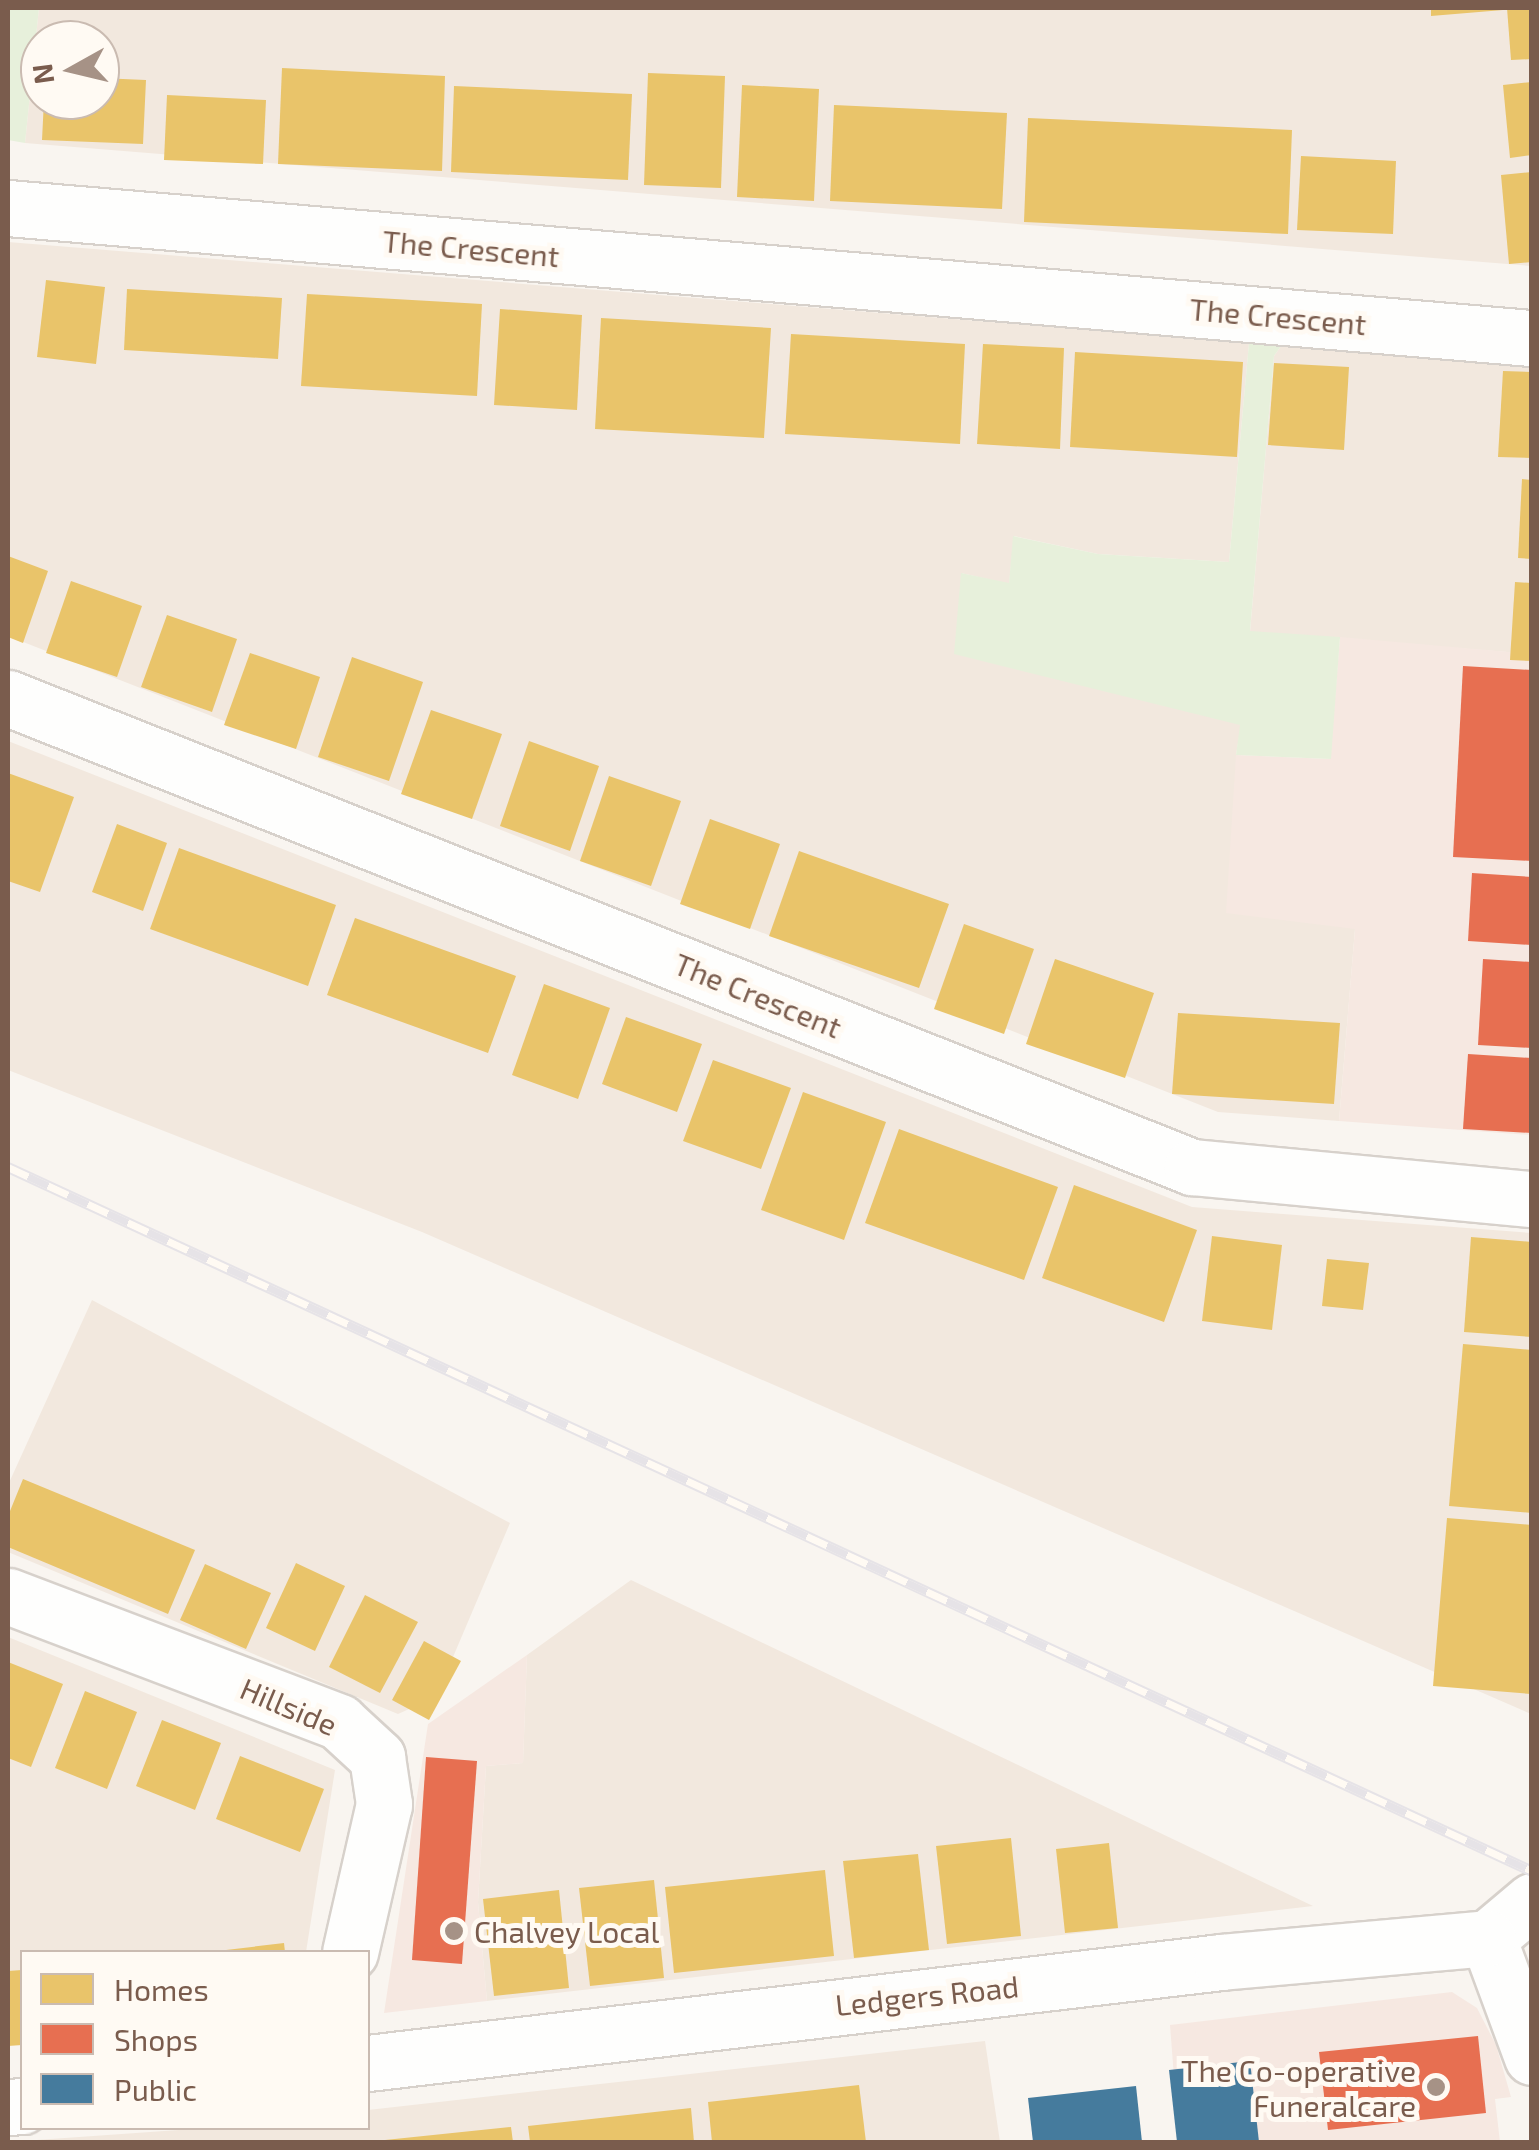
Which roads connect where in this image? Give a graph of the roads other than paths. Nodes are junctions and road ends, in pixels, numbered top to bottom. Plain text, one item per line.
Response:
1 (8, 208) edge
2 (1532, 338) edge
3 (8, 698) edge
4 (1532, 1199) edge
5 (8, 1596) edge
6 (1532, 1901) edge
7 (1488, 1938) junction
8 (350, 1950) edge
9 (1532, 2057) edge
10 (370, 2063) edge

1 - 2 street, The Crescent
3 - 4 street, The Crescent
5 - 8 street, Hillside
6 - 7 street
7 - 9 street
7 - 10 street, Ledgers Road

